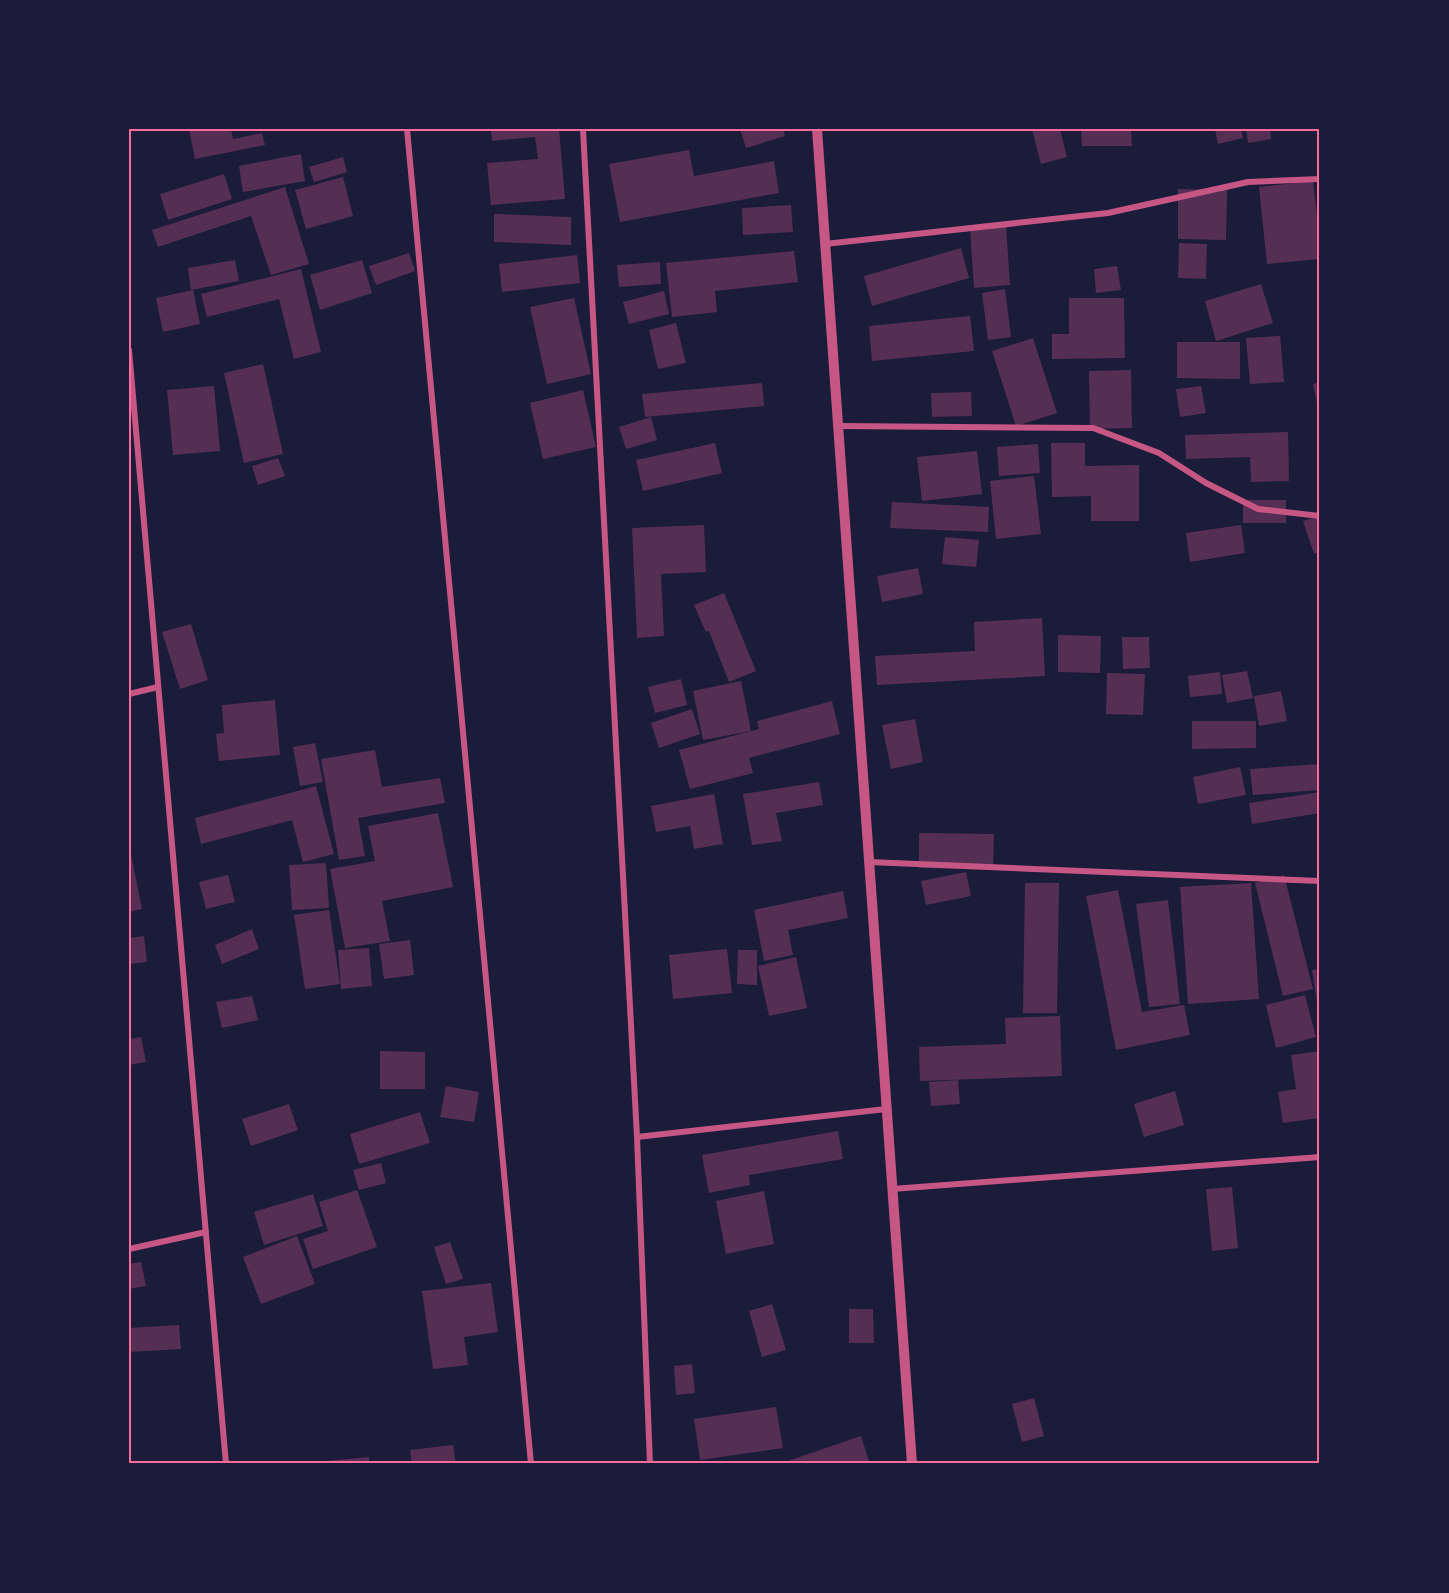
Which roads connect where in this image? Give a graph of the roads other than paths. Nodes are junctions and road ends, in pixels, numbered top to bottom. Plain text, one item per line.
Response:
1 (407, 129) edge
2 (583, 129) edge
3 (817, 129) edge
4 (1320, 179) edge
5 (825, 244) junction
6 (129, 350) edge
7 (838, 426) junction
8 (1320, 516) edge
9 (158, 687) junction
10 (129, 694) edge
11 (868, 862) junction
12 (1320, 881) edge
13 (886, 1109) junction
14 (637, 1137) junction
15 (1320, 1157) edge
16 (892, 1189) junction
17 (206, 1232) junction
18 (129, 1250) edge
19 (226, 1464) edge
20 (531, 1464) edge
21 (650, 1464) edge
22 (912, 1464) edge

1 - 20 street
2 - 14 street
3 - 5 street
4 - 5 street
5 - 7 street
6 - 9 street
7 - 8 street
7 - 11 street
9 - 10 street
9 - 17 street
11 - 12 street
11 - 13 street
13 - 14 street
13 - 16 street
14 - 21 street
15 - 16 street
16 - 22 street
17 - 18 street
17 - 19 street

